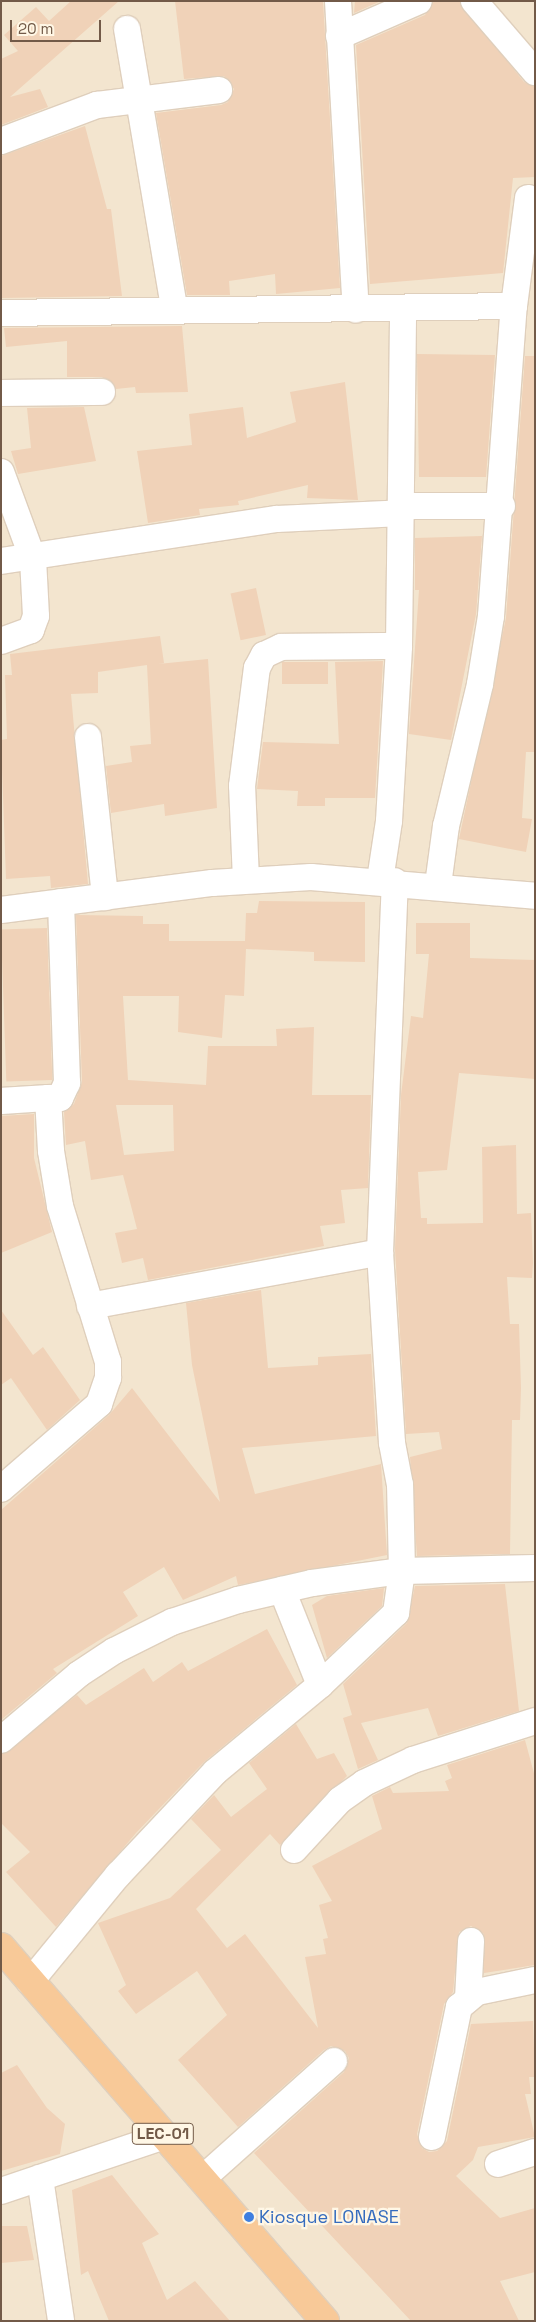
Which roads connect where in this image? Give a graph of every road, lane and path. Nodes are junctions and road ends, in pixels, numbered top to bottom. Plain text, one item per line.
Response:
1 (338, 1) edge
2 (419, 1) edge
3 (474, 1) edge
4 (127, 29) dead end
5 (339, 36) junction
6 (535, 72) edge
7 (219, 90) dead end
8 (138, 99) junction
9 (1, 141) edge
10 (528, 198) dead end
11 (514, 306) junction
12 (174, 308) junction
13 (356, 310) junction
14 (403, 310) junction
15 (1, 313) edge
16 (102, 392) dead end
17 (1, 393) edge
18 (1, 472) edge
19 (502, 506) junction
20 (402, 510) junction
21 (33, 559) junction
22 (1, 561) edge
23 (1, 641) edge
24 (400, 646) junction
25 (88, 737) dead end
26 (246, 880) junction
27 (387, 880) junction
28 (438, 885) junction
29 (535, 896) edge
30 (104, 897) junction
31 (61, 902) junction
32 (1, 910) edge
33 (48, 1098) junction
34 (1, 1101) edge
35 (380, 1252) junction
36 (90, 1306) junction
37 (1, 1489) edge
38 (535, 1568) edge
39 (402, 1572) junction
40 (282, 1590) junction
41 (320, 1685) junction
42 (535, 1721) edge
43 (1, 1740) edge
44 (294, 1850) dead end
45 (471, 1941) dead end
46 (4, 1955) edge
47 (535, 1980) edge
48 (30, 1982) junction
49 (468, 1999) junction
50 (334, 2061) dead end
51 (164, 2136) junction
52 (432, 2137) dead end
53 (535, 2152) edge
54 (498, 2164) dead end
55 (40, 2178) junction
56 (202, 2179) junction
57 (1, 2191) edge
58 (61, 2321) edge
59 (325, 2321) edge

1 - 5 street
2 - 5 street
3 - 6 street
4 - 8 street
5 - 13 street
7 - 8 street
8 - 9 street
8 - 12 street
10 - 11 street
11 - 14 street
11 - 19 street
12 - 13 street
12 - 15 street
13 - 14 street
14 - 20 street
16 - 17 street
18 - 21 street
19 - 20 street
19 - 28 street
20 - 21 street
20 - 24 street
21 - 22 street
21 - 23 street
24 - 26 street
24 - 27 street
25 - 30 street
26 - 27 street
26 - 30 street
27 - 28 street
27 - 35 street
28 - 29 street
30 - 31 street
31 - 32 street
31 - 33 street
33 - 34 street
33 - 36 street
35 - 36 street
35 - 39 street
36 - 37 street
38 - 39 street
39 - 40 street
39 - 41 street
40 - 41 street
40 - 43 street
41 - 48 street
42 - 44 street
45 - 49 street
46 - 48 highway, LEC-01
47 - 49 street
48 - 51 highway, LEC-01
49 - 52 street
50 - 56 street
51 - 55 street
51 - 56 highway, LEC-01
53 - 54 street
55 - 57 street
55 - 58 street
56 - 59 highway, LEC-01

